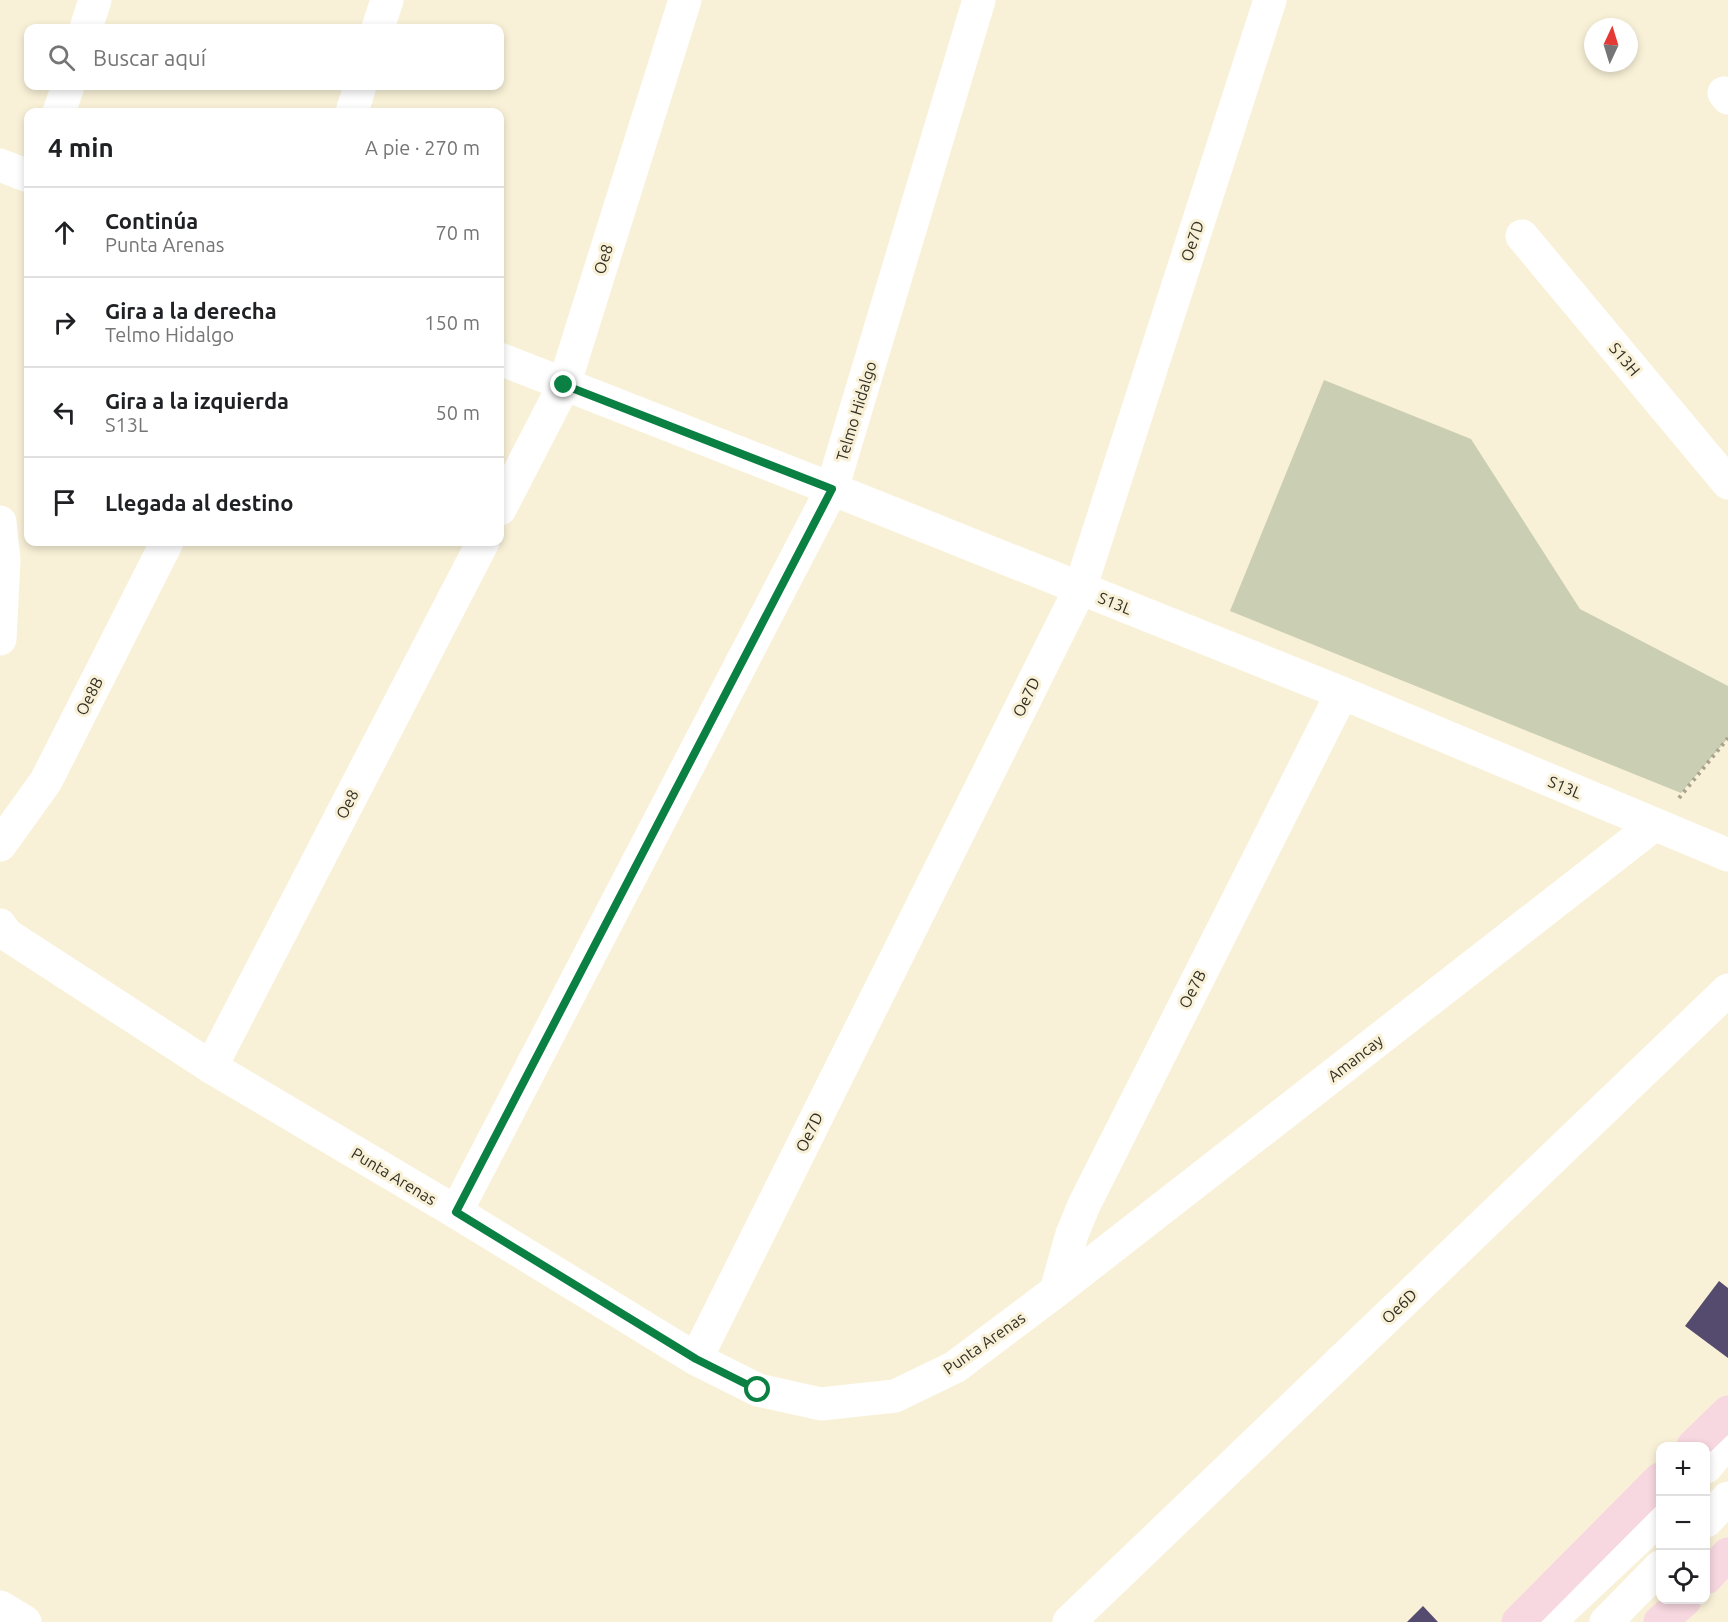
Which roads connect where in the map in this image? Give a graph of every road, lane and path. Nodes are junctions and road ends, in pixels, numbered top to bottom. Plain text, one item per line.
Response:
1 (95, 0) edge
2 (387, 0) edge
3 (685, 0) edge
4 (979, 0) edge
5 (1270, 0) edge
6 (87, 24) edge
7 (379, 24) edge
8 (67, 90) edge
9 (359, 90) edge
10 (60, 108) edge
11 (353, 108) edge
12 (0, 165) edge
13 (24, 174) edge
14 (1522, 236) dead end
15 (504, 361) edge
16 (564, 385) junction
17 (1728, 483) edge
18 (832, 489) junction
19 (504, 501) edge
20 (0, 522) edge
21 (165, 546) edge
22 (481, 546) edge
23 (1080, 589) junction
24 (0, 639) edge
25 (1342, 693) junction
26 (1728, 738) edge
27 (1654, 825) junction
28 (0, 845) edge
29 (1728, 855) edge
30 (0, 925) edge
31 (1728, 990) edge
32 (211, 1067) junction
33 (456, 1212) junction
34 (1056, 1291) junction
35 (696, 1359) junction
36 (1728, 1412) edge
37 (1728, 1441) edge
38 (1697, 1442) edge
39 (1710, 1462) edge
40 (1656, 1483) edge
41 (1728, 1498) edge
42 (1710, 1517) edge
43 (1656, 1522) edge
44 (1728, 1554) edge
45 (1656, 1571) edge
46 (1710, 1574) edge
47 (1680, 1604) edge
48 (0, 1607) edge
49 (25, 1622) edge
50 (1069, 1622) edge
51 (1518, 1622) edge
52 (1550, 1622) edge
53 (1606, 1622) edge
54 (1660, 1622) edge

1 - 6 street
2 - 7 street
3 - 16 street, Oe8
4 - 18 street, Telmo Hidalgo
5 - 23 street, Oe7D
8 - 10 street
9 - 11 street
12 - 13 street
14 - 17 street, S13H
15 - 16 street, S13L
16 - 18 street, S13L
16 - 19 street, Oe8
18 - 23 street, S13L
18 - 33 street, Telmo Hidalgo
20 - 24 street
21 - 28 street, Oe8B
22 - 32 street, Oe8
23 - 25 street, S13L
23 - 35 street, Oe7D
25 - 27 street, S13L
25 - 34 street, Oe7B
26 - 27 path
27 - 29 street, S13L
27 - 34 street, Amancay
30 - 32 street, Punta Arenas
31 - 50 street, Oe6D
32 - 33 street, Punta Arenas
33 - 35 street, Punta Arenas
34 - 35 street, Punta Arenas
36 - 38 main road
37 - 39 street
40 - 51 main road
41 - 42 street
43 - 52 street
44 - 46 main road
45 - 53 street
47 - 54 main road
48 - 49 street

